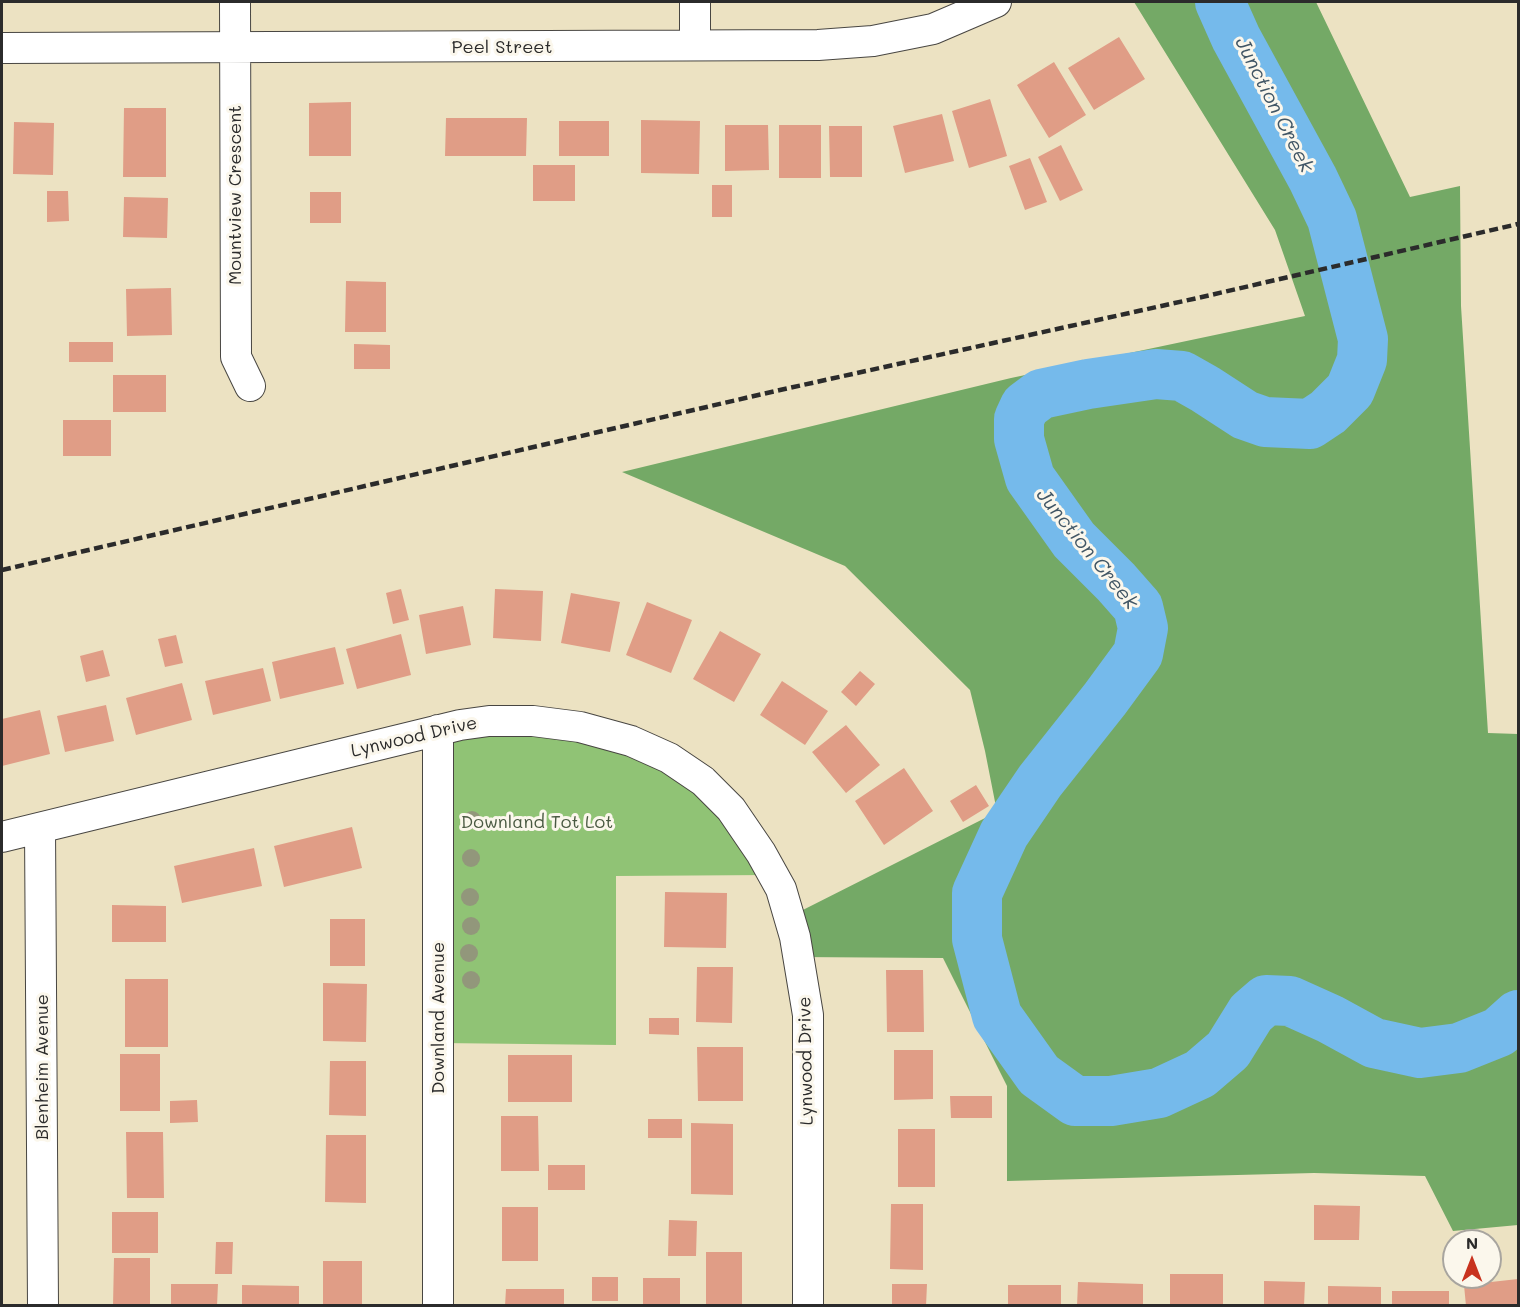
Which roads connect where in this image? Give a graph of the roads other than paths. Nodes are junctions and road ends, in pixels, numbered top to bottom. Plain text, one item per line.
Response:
1 (235, 2) edge
2 (694, 2) edge
3 (996, 2) edge
4 (694, 45) junction
5 (2, 48) edge
6 (234, 48) junction
7 (250, 386) dead end
8 (438, 730) junction
9 (40, 828) junction
10 (2, 837) edge
11 (43, 1305) edge
12 (438, 1305) edge
13 (808, 1305) edge

1 - 6 street, Mountview Crescent
2 - 4 street
3 - 4 street, Peel Street
4 - 6 street, Peel Street
5 - 6 street, Peel Street
6 - 7 street, Mountview Crescent
8 - 9 street, Lynwood Drive
8 - 12 street, Downland Avenue
8 - 13 street, Lynwood Drive
9 - 10 street, Lynwood Drive
9 - 11 street, Blenheim Avenue

